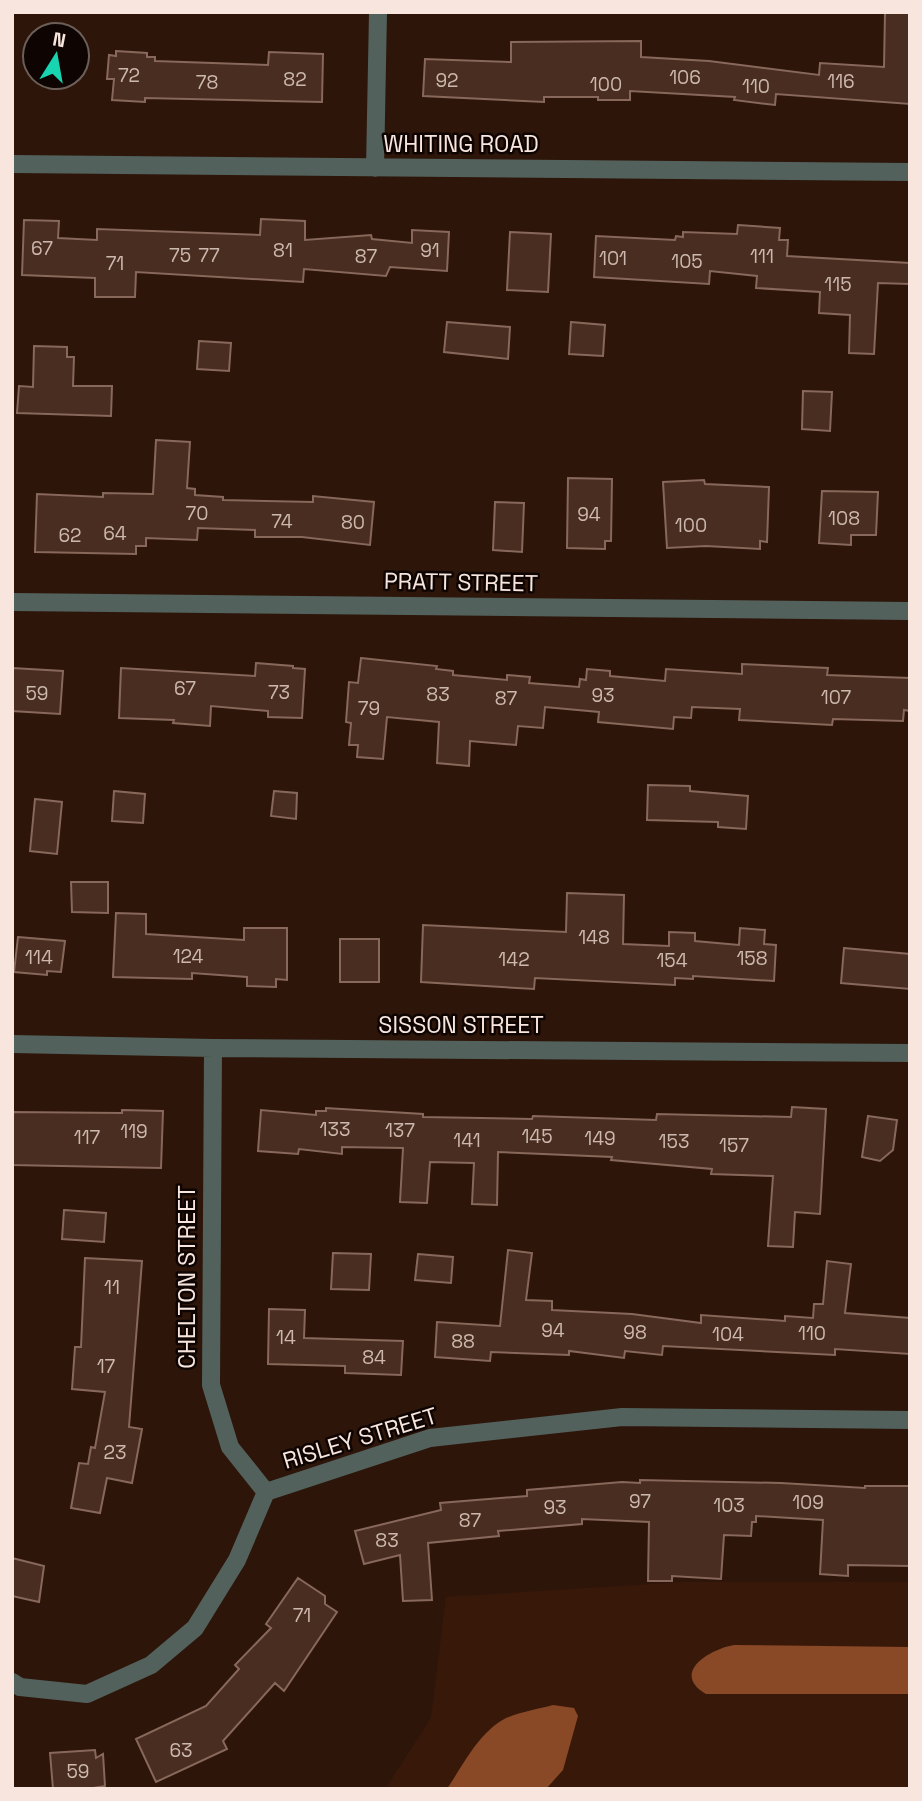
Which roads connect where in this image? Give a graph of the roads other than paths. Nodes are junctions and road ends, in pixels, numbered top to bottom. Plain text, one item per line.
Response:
1 (378, 12) edge
2 (12, 164) edge
3 (375, 168) junction
4 (910, 172) edge
5 (12, 602) edge
6 (910, 611) edge
7 (12, 1044) edge
8 (213, 1048) junction
9 (910, 1053) edge
10 (910, 1419) edge
11 (266, 1492) junction
12 (12, 1682) edge

1 - 3 street
2 - 3 street, WHITING ROAD
3 - 4 street, WHITING ROAD
5 - 6 street, PRATT STREET
7 - 8 street, SISSON STREET
8 - 9 street, SISSON STREET
8 - 11 street, CHELTON STREET
10 - 11 street, RISLEY STREET
11 - 12 street, RISLEY STREET

